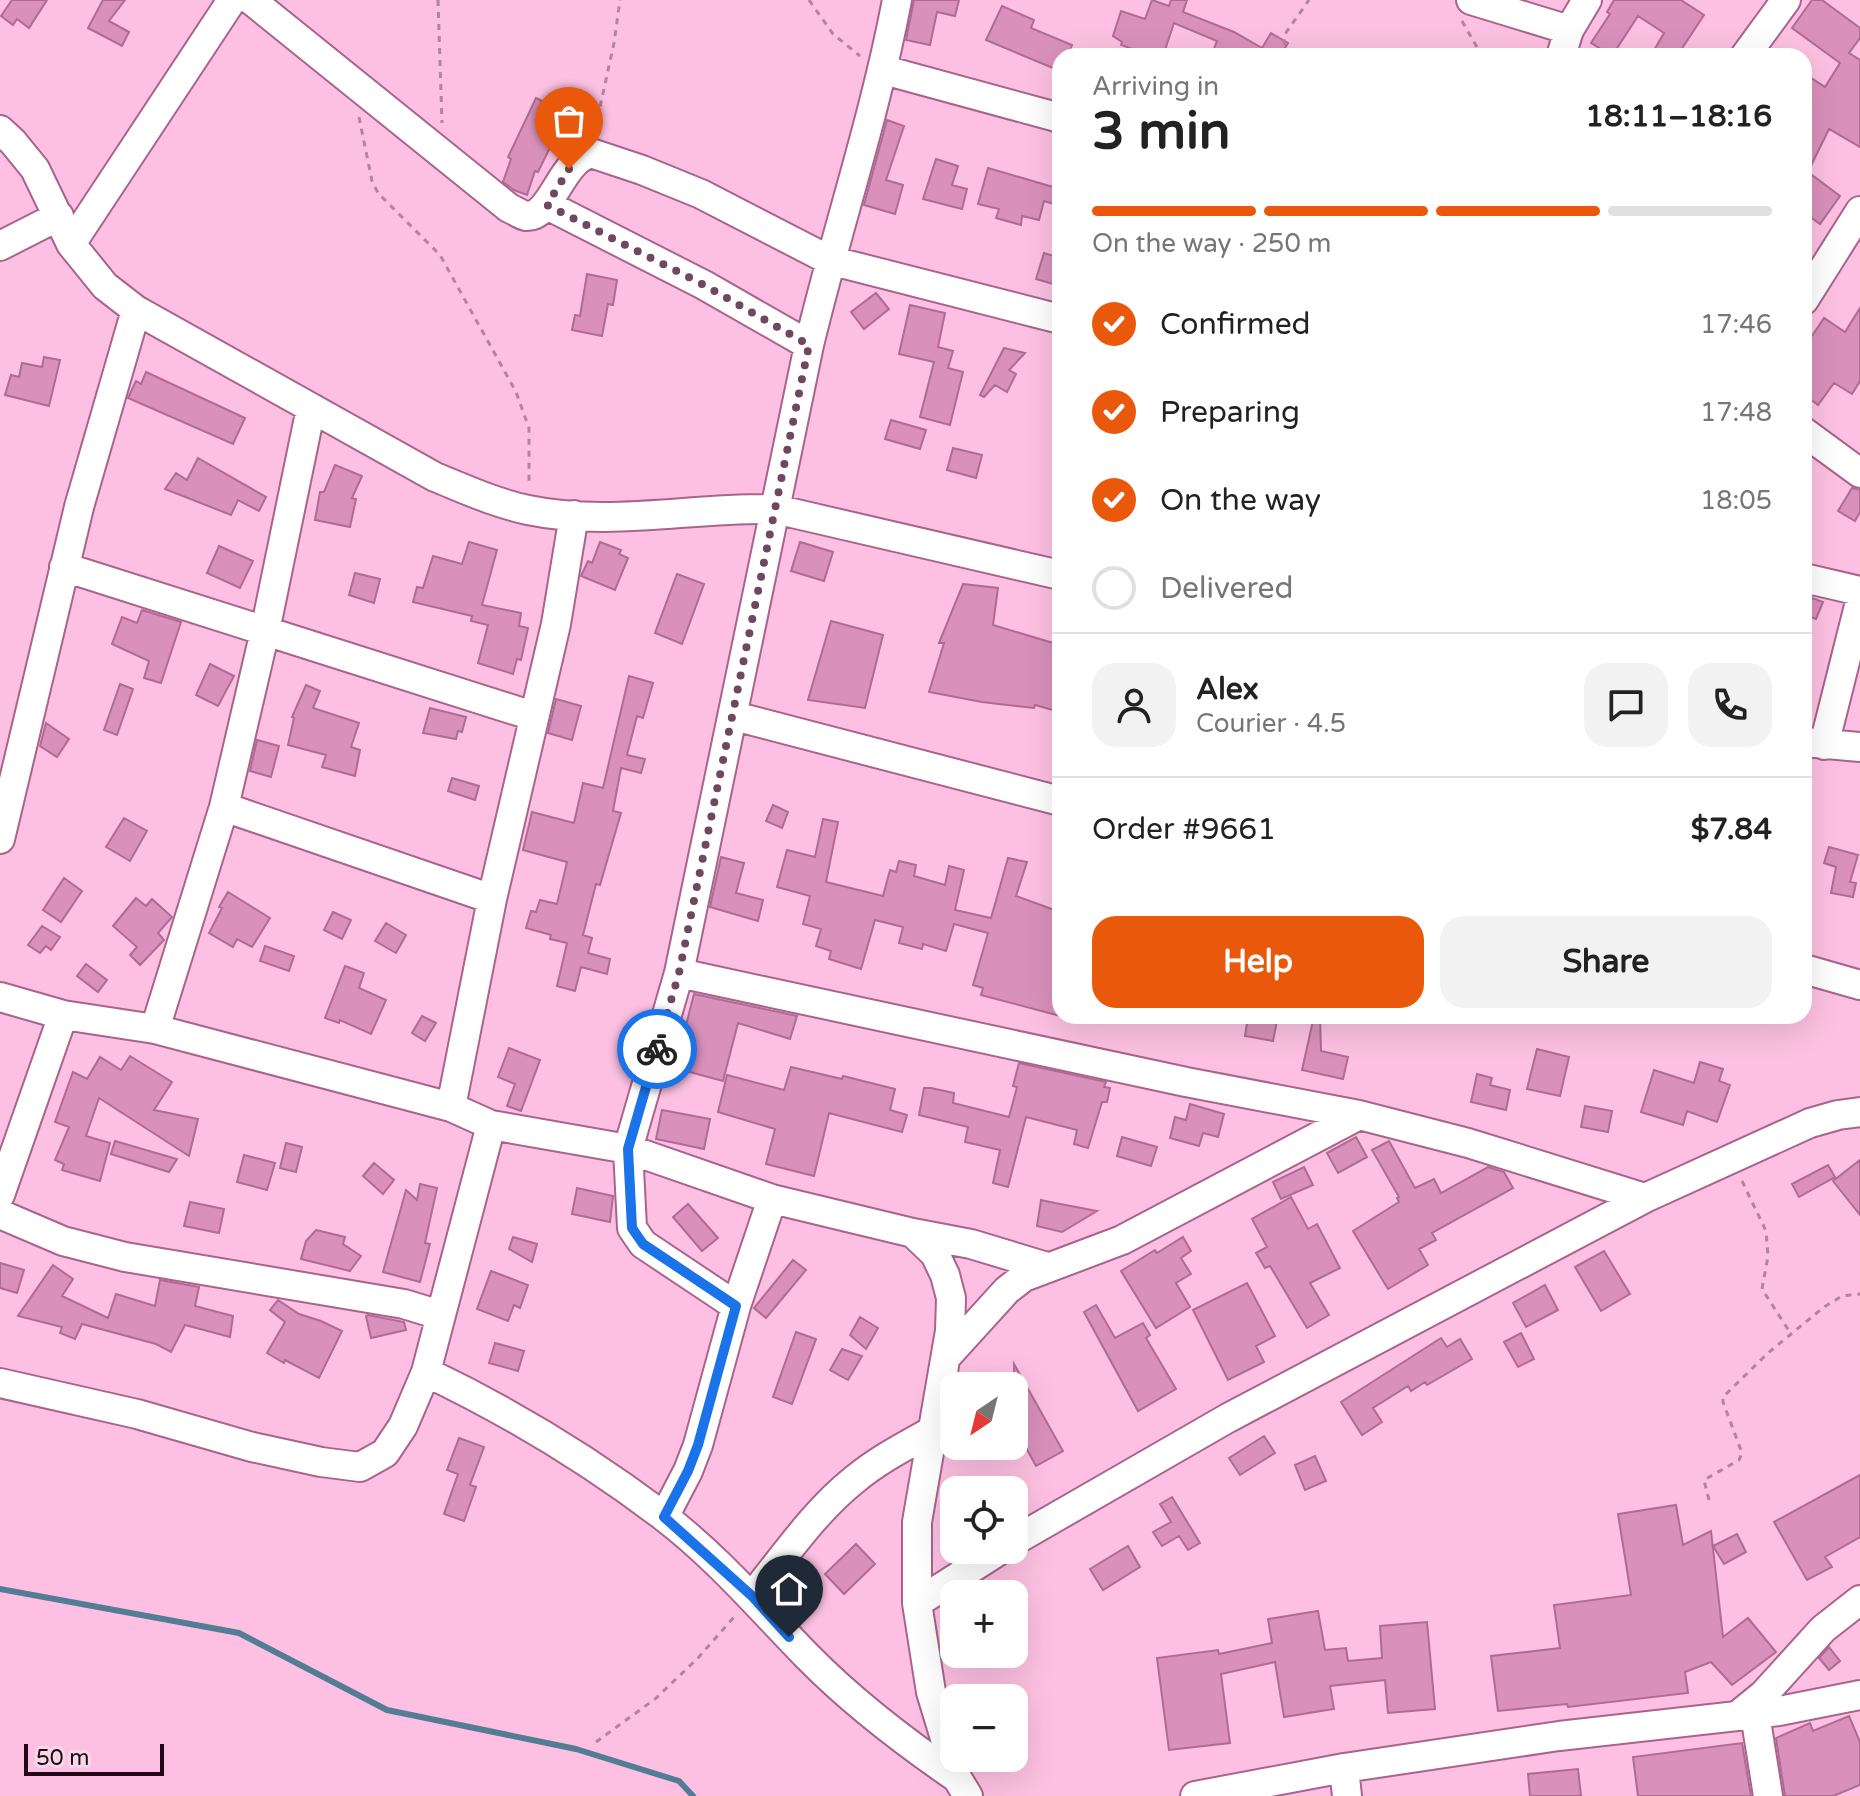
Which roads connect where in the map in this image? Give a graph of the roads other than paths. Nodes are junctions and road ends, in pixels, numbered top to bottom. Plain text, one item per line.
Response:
1 (232, 0) edge
2 (251, 0) edge
3 (897, 0) edge
4 (1587, 0) edge
5 (1786, 0) edge
6 (1464, 5) edge
7 (1565, 43) edge
8 (1751, 48) edge
9 (884, 70) junction
10 (1052, 116) edge
11 (0, 130) edge
12 (547, 205) junction
13 (1860, 211) edge
14 (59, 216) junction
15 (71, 244) junction
16 (0, 246) edge
17 (829, 260) junction
18 (1812, 287) edge
19 (136, 310) junction
20 (1052, 317) edge
21 (809, 345) junction
22 (311, 408) junction
23 (1812, 438) edge
24 (1860, 473) edge
25 (775, 509) junction
26 (574, 515) junction
27 (64, 567) junction
28 (1052, 573) edge
29 (1812, 580) edge
30 (1860, 591) edge
31 (1860, 602) edge
32 (265, 631) junction
33 (533, 716) junction
34 (734, 716) junction
35 (1814, 743) edge
36 (1860, 747) edge
37 (1052, 799) edge
38 (224, 807) junction
39 (2, 824) edge
40 (492, 899) junction
41 (1812, 971) edge
42 (679, 973) junction
43 (1860, 985) edge
44 (0, 997) edge
45 (63, 1015) junction
46 (155, 1029) junction
47 (451, 1107) junction
48 (1860, 1112) edge
49 (1359, 1115) junction
50 (491, 1125) junction
51 (628, 1149) junction
52 (0, 1195) edge
53 (1645, 1198) junction
54 (772, 1199) junction
55 (0, 1214) edge
56 (913, 1233) junction
57 (1047, 1267) junction
58 (736, 1306) junction
59 (440, 1315) junction
60 (947, 1356) junction
61 (426, 1372) junction
62 (0, 1383) edge
63 (932, 1431) junction
64 (664, 1517) junction
65 (1028, 1533) edge
66 (978, 1564) edge
67 (752, 1596) junction
68 (1860, 1600) edge
69 (917, 1603) junction
70 (1860, 1695) edge
71 (1746, 1715) junction
72 (1345, 1782) edge
73 (962, 1787) edge
74 (1195, 1796) edge
75 (1768, 1796) edge

1 - 15 street
2 - 12 street
3 - 9 street
4 - 7 street
5 - 8 street
6 - 7 street
9 - 10 street
9 - 17 street
11 - 14 street
12 - 17 street
12 - 21 street
13 - 18 street
14 - 15 street
14 - 16 street
15 - 19 street
17 - 20 street
17 - 21 street
19 - 22 street
19 - 27 street
21 - 25 street
22 - 26 street
22 - 32 street
23 - 24 street
25 - 26 street
25 - 28 street
25 - 34 street
26 - 33 street
27 - 32 street
27 - 39 street
29 - 30 street
31 - 35 street
32 - 33 street
32 - 38 street
33 - 40 street
34 - 37 street
34 - 42 street
35 - 36 street
38 - 40 street
38 - 46 street
40 - 47 street
41 - 43 street
42 - 49 street
42 - 51 street
44 - 45 street
45 - 46 street
45 - 52 street
46 - 47 street
47 - 50 street
48 - 53 street
49 - 53 street
49 - 57 street
50 - 51 street
50 - 59 street
51 - 54 street
51 - 58 street
53 - 65 street
54 - 56 street
54 - 58 street
55 - 59 street
56 - 57 street
56 - 60 street
57 - 60 street
58 - 64 street
59 - 61 street
60 - 63 street
61 - 62 street
61 - 64 street
63 - 67 street
63 - 69 street
64 - 67 street
66 - 69 street
67 - 73 street
68 - 71 street
69 - 73 street
70 - 71 street
71 - 72 street
71 - 75 street
72 - 74 street

